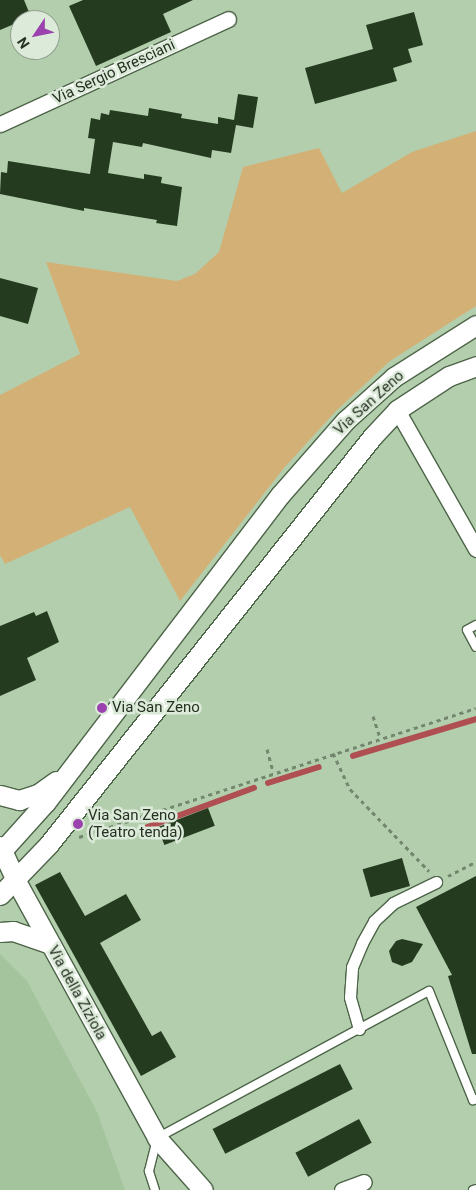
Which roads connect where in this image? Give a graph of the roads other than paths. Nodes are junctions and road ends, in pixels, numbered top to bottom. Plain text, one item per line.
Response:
1 (228, 20) dead end
2 (0, 124) edge
3 (476, 325) edge
4 (476, 366) edge
5 (397, 410) junction
6 (476, 549) edge
7 (476, 625) edge
8 (476, 647) edge
9 (68, 774) junction
10 (0, 795) edge
11 (1, 850) edge
12 (16, 881) junction
13 (436, 882) road end
14 (0, 895) edge
15 (0, 932) edge
16 (50, 944) junction
17 (359, 1029) junction
18 (476, 1099) edge
19 (158, 1138) junction
20 (364, 1182) dead end
21 (155, 1190) edge
22 (203, 1190) edge
23 (342, 1190) edge

1 - 2 street, Via Sergio Bresciani
3 - 9 street, Via San Zeno
4 - 5 street, Via San Zeno
5 - 6 street, Via San Zeno
5 - 12 street, Via San Zeno
7 - 8 lane
9 - 10 street
9 - 11 street, Via San Zeno
11 - 12 street, Via della Ziziola
12 - 14 street, Via San Zeno
12 - 16 street, Via della Ziziola
13 - 17 street
15 - 16 street
16 - 19 street, Via della Ziziola
17 - 18 lane
17 - 19 lane
19 - 21 lane
19 - 22 street, Via della Ziziola
20 - 23 street

